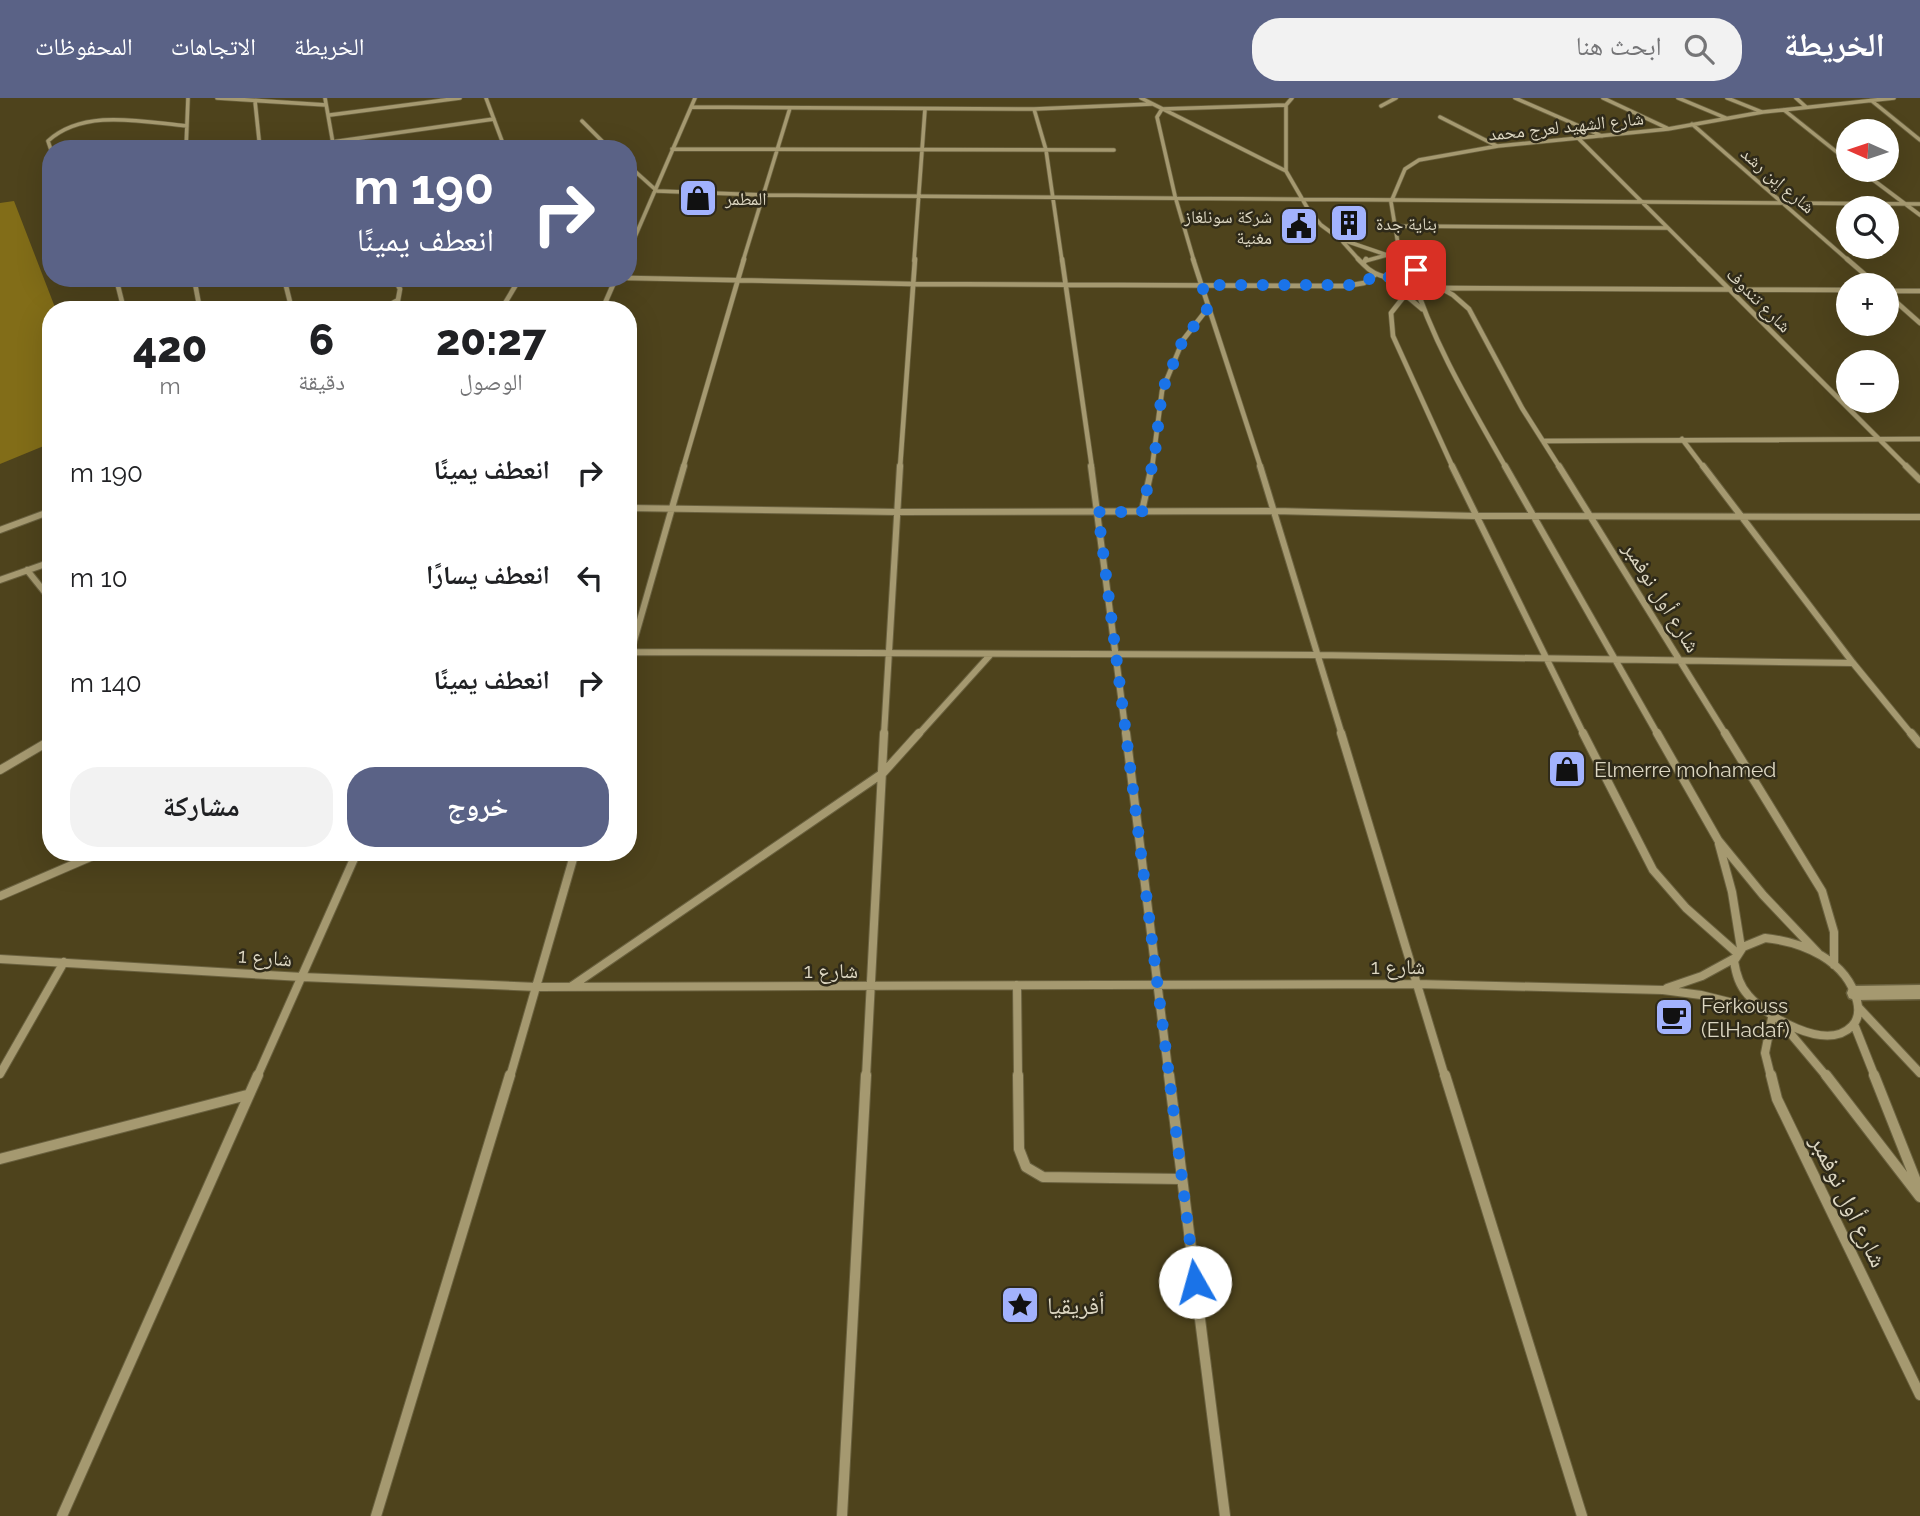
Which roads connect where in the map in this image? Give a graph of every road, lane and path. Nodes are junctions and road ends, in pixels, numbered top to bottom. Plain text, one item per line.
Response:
1 (188, 98) edge
2 (219, 98) edge
3 (285, 98) edge
4 (325, 98) edge
5 (460, 98) edge
6 (486, 98) edge
7 (695, 98) edge
8 (770, 98) edge
9 (1141, 98) edge
10 (1292, 98) edge
11 (1396, 98) edge
12 (1514, 98) edge
13 (1603, 98) edge
14 (1678, 98) edge
15 (1727, 98) edge
16 (1796, 98) edge
17 (1894, 98) edge
18 (255, 101) junction
19 (1872, 101) junction
20 (294, 103) junction
21 (1152, 104) junction
22 (326, 105) junction
23 (1286, 105) junction
24 (1381, 106) dead end
25 (691, 107) junction
26 (766, 107) junction
27 (1806, 107) junction
28 (790, 108) junction
29 (925, 108) junction
30 (1034, 109) junction
31 (1162, 109) junction
32 (1784, 110) junction
33 (1763, 112) junction
34 (330, 115) junction
35 (1440, 117) dead end
36 (494, 118) junction
37 (1726, 118) junction
38 (582, 121) dead end
39 (1692, 124) junction
40 (187, 126) junction
41 (1668, 129) junction
42 (1602, 136) junction
43 (1579, 139) junction
44 (49, 140) edge
45 (186, 140) edge
46 (259, 140) edge
47 (332, 140) edge
48 (346, 140) edge
49 (502, 140) edge
50 (601, 140) edge
51 (1920, 140) edge
52 (1498, 146) junction
53 (672, 149) junction
54 (775, 150) junction
55 (1046, 150) junction
56 (1114, 150) dead end
57 (923, 151) junction
58 (1836, 151) edge
59 (1286, 171) junction
60 (637, 173) edge
61 (1875, 182) edge
62 (657, 191) junction
63 (764, 195) junction
64 (920, 195) junction
65 (1053, 196) junction
66 (1175, 196) junction
67 (1303, 200) junction
68 (1639, 201) junction
69 (1391, 202) junction
70 (1781, 203) junction
71 (1902, 203) junction
72 (1920, 204) edge
73 (1920, 215) edge
74 (1396, 226) junction
75 (1668, 228) junction
76 (637, 234) edge
77 (1340, 239) junction
78 (1387, 255) junction
79 (1395, 256) junction
80 (1363, 264) junction
81 (1863, 273) edge
82 (1376, 274) junction
83 (1413, 274) junction
84 (1384, 276) junction
85 (637, 278) edge
86 (737, 281) junction
87 (912, 284) junction
88 (1064, 285) junction
89 (1202, 285) junction
90 (1441, 288) junction
91 (1727, 288) junction
92 (1836, 290) edge
93 (1920, 291) edge
94 (1899, 292) edge
95 (1406, 295) junction
96 (1899, 304) edge
97 (1208, 308) junction
98 (1423, 310) junction
99 (1920, 323) edge
100 (1682, 439) junction
101 (1920, 439) edge
102 (1879, 440) junction
103 (1544, 441) junction
104 (1920, 480) edge
105 (637, 508) edge
106 (673, 509) junction
107 (1275, 511) junction
108 (897, 512) junction
109 (1098, 512) junction
110 (1142, 512) junction
111 (42, 514) edge
112 (1532, 515) junction
113 (1591, 515) junction
114 (1475, 516) junction
115 (1740, 517) junction
116 (1920, 517) edge
117 (0, 530) edge
118 (42, 565) edge
119 (27, 570) junction
120 (0, 580) edge
121 (42, 589) edge
122 (637, 632) edge
123 (637, 652) edge
124 (991, 654) junction
125 (1316, 654) junction
126 (887, 655) junction
127 (1114, 656) junction
128 (1546, 658) junction
129 (1617, 661) junction
130 (1681, 661) junction
131 (1853, 663) junction
132 (1920, 744) edge
133 (42, 745) edge
134 (0, 770) edge
135 (883, 773) junction
136 (1717, 840) junction
137 (81, 861) edge
138 (353, 861) edge
139 (572, 861) edge
140 (0, 896) edge
141 (1738, 953) junction
142 (1818, 953) junction
143 (0, 959) edge
144 (64, 962) junction
145 (1834, 965) junction
146 (302, 977) junction
147 (1156, 983) junction
148 (1416, 984) junction
149 (1017, 985) junction
150 (571, 986) junction
151 (537, 987) junction
152 (870, 988) junction
153 (1663, 990) junction
154 (1920, 992) edge
155 (1857, 1000) junction
156 (1761, 1010) junction
157 (1772, 1018) junction
158 (1782, 1024) junction
159 (1854, 1024) junction
160 (1920, 1073) edge
161 (0, 1074) edge
162 (247, 1096) junction
163 (0, 1159) edge
164 (1181, 1178) junction
165 (1920, 1191) edge
166 (1920, 1197) edge
167 (1920, 1395) edge
168 (62, 1516) edge
169 (376, 1516) edge
170 (842, 1516) edge
171 (1225, 1516) edge
172 (1581, 1516) edge

1 - 40 street
2 - 18 street
3 - 20 street
4 - 22 street
5 - 34 street
6 - 36 street
7 - 25 street
8 - 26 street
9 - 21 street
10 - 23 street
11 - 24 street
12 - 42 street
13 - 41 street
14 - 37 street
15 - 33 street
16 - 27 street
17 - 19 street, شارع الشهيد لعرج محمد
18 - 20 street
18 - 46 street
19 - 27 street, شارع الشهيد لعرج محمد
19 - 51 street
20 - 22 street
21 - 30 street
21 - 31 street
22 - 34 street
23 - 31 street
23 - 59 street
25 - 26 street
25 - 53 street
26 - 28 street
27 - 32 street, شارع الشهيد لعرج محمد
28 - 29 street
28 - 54 street
29 - 30 street
29 - 57 street
30 - 55 street
31 - 59 street
31 - 66 street
32 - 33 street, شارع الشهيد لعرج محمد
32 - 58 street
33 - 37 street, شارع الشهيد لعرج محمد
34 - 47 street
35 - 52 street
36 - 48 street
36 - 49 street
37 - 39 street, شارع الشهيد لعرج محمد
38 - 50 street
39 - 41 street, شارع الشهيد لعرج محمد
39 - 70 street, شارع إبن رشد
40 - 44 street
40 - 45 street
41 - 42 street, شارع الشهيد لعرج محمد
42 - 43 street, شارع الشهيد لعرج محمد
43 - 52 street, شارع الشهيد لعرج محمد
43 - 68 street, شارع تندوف
52 - 69 street, شارع الشهيد لعرج محمد
53 - 54 street
53 - 62 street
54 - 57 street
54 - 63 street
55 - 56 street
55 - 57 street
55 - 65 street
57 - 64 street
59 - 67 street
60 - 62 street
61 - 71 street
62 - 63 street
62 - 76 street
63 - 64 street
63 - 86 street
64 - 65 street
64 - 87 street
65 - 66 street
65 - 88 street
66 - 67 street
66 - 89 street
67 - 69 street
67 - 77 street
68 - 69 street
68 - 70 street
68 - 75 street, شارع تندوف
69 - 74 street
70 - 71 street
70 - 81 street, شارع إبن رشد
71 - 72 street
71 - 73 street
74 - 75 street
74 - 79 street
75 - 91 street, شارع تندوف
77 - 78 street
77 - 80 street
78 - 79 street
78 - 80 street
79 - 83 street, شارع أول نوفمبر
80 - 82 street
82 - 84 street
82 - 89 street
83 - 84 street
83 - 90 street, شارع أول نوفمبر
83 - 98 street
84 - 95 street
85 - 86 street
86 - 87 street
86 - 106 street
87 - 88 street
87 - 108 street
88 - 89 street
88 - 109 street
89 - 97 street
90 - 91 street
90 - 103 street, شارع أول نوفمبر
91 - 92 street
91 - 102 street, شارع تندوف
93 - 94 street
95 - 98 street
95 - 114 street
96 - 99 street
97 - 107 street
97 - 110 street
98 - 112 street
100 - 102 street
100 - 103 street
100 - 115 street
101 - 102 street
102 - 104 street, شارع تندوف
103 - 113 street, شارع أول نوفمبر
105 - 106 street
106 - 108 street
106 - 122 street
107 - 110 street
107 - 114 street
107 - 125 street
108 - 109 street
108 - 126 street
109 - 110 street
109 - 127 street
111 - 117 street
112 - 113 street
112 - 114 street
112 - 129 street
113 - 115 street
113 - 130 street, شارع أول نوفمبر
114 - 128 street
115 - 116 street
115 - 131 street
118 - 119 street
119 - 120 street
119 - 121 street
123 - 126 street
124 - 126 street
124 - 127 street
124 - 135 street
125 - 127 street
125 - 128 street
125 - 148 street
126 - 135 street
127 - 147 street
128 - 129 street
128 - 141 street
129 - 130 street
129 - 136 street
130 - 131 street
130 - 145 street, شارع أول نوفمبر
131 - 132 street
133 - 134 street
135 - 150 street
135 - 152 street
136 - 141 street
136 - 142 street
137 - 140 street
138 - 146 street
139 - 151 street
141 - 142 street
141 - 153 street, شارع 1
141 - 156 street
142 - 145 street
143 - 144 street, شارع 1
144 - 146 street, شارع 1
144 - 161 street
145 - 155 street
146 - 151 street, شارع 1
146 - 162 street
147 - 148 street, شارع 1
147 - 149 street, شارع 1
147 - 164 street
148 - 153 street, شارع 1
148 - 172 street
149 - 152 street, شارع 1
149 - 164 street
150 - 151 street, شارع 1
150 - 152 street, شارع 1
151 - 169 street
152 - 170 street
153 - 156 street, شارع 1
154 - 155 street
155 - 159 street
155 - 160 street
156 - 157 street
157 - 158 street
157 - 167 street, شارع أول نوفمبر
158 - 159 street
158 - 166 street, شارع أول نوفمبر
159 - 165 street
162 - 163 street
162 - 168 street
164 - 171 street

